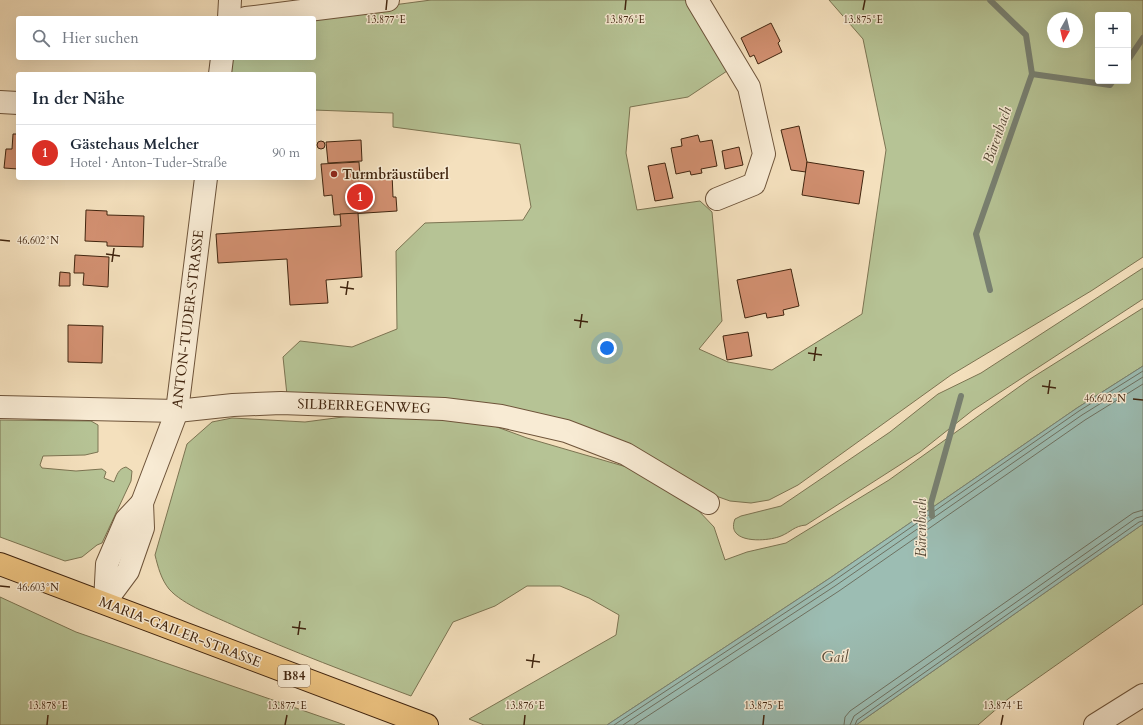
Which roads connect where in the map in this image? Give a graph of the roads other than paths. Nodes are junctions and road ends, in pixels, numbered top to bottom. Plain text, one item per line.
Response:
1 (230, 0) edge
2 (388, 0) edge
3 (697, 0) edge
4 (229, 16) edge
5 (262, 16) edge
6 (222, 60) edge
7 (220, 72) edge
8 (0, 102) edge
9 (16, 103) edge
10 (206, 180) edge
11 (717, 199) dead end
12 (0, 407) edge
13 (177, 411) junction
14 (708, 503) dead end
15 (0, 564) edge
16 (105, 602) junction
17 (1143, 696) edge
18 (427, 725) edge
19 (1094, 725) edge

1 - 4 street
2 - 5 street
3 - 11 street
6 - 7 street
8 - 9 street
10 - 13 street, ANTON-TUDER-STRASSE
12 - 13 street, SILBERREGENWEG
13 - 14 street, SILBERREGENWEG
13 - 16 street, ANTON-TUDER-STRASSE
15 - 16 main road, MARIA-GAILER-STRASSE / B84
16 - 18 main road, MARIA-GAILER-STRASSE / B84
17 - 19 street

